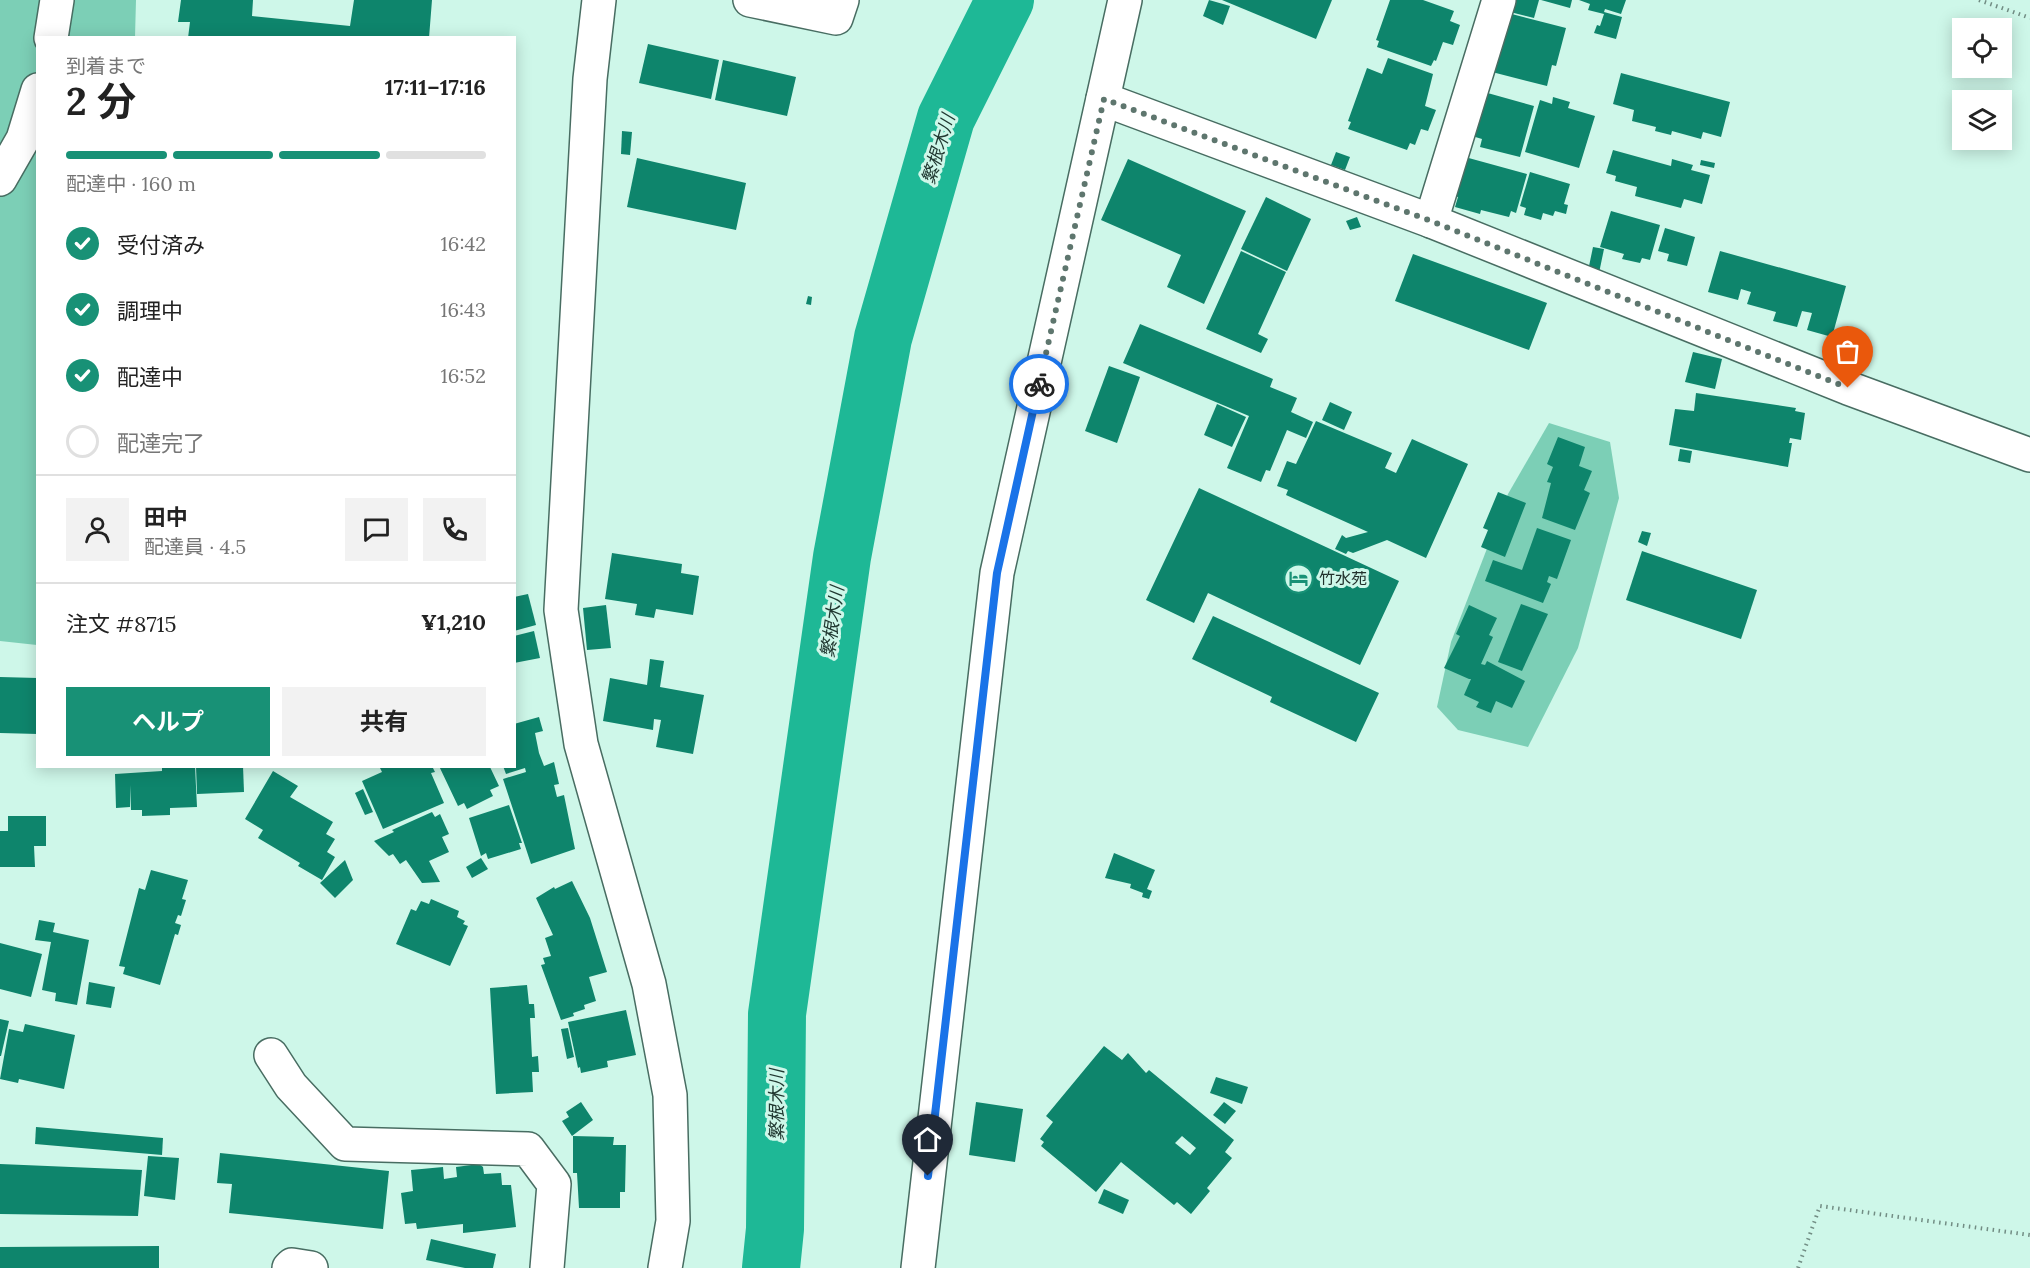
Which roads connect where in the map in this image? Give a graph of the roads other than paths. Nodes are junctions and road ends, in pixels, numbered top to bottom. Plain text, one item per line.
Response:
1 (57, 0) edge
2 (599, 0) edge
3 (750, 0) edge
4 (842, 0) edge
5 (1125, 0) edge
6 (1498, 0) edge
7 (51, 36) edge
8 (36, 97) edge
9 (1104, 99) junction
10 (0, 179) edge
11 (1431, 221) junction
12 (2030, 455) edge
13 (271, 1055) dead end
14 (289, 1268) edge
15 (311, 1268) edge
16 (547, 1268) edge
17 (665, 1268) edge
18 (918, 1268) edge

1 - 7 street
2 - 17 street
3 - 4 street
5 - 9 street
6 - 11 street
8 - 10 street
9 - 11 street
9 - 18 street
11 - 12 street
13 - 16 street
14 - 15 street

